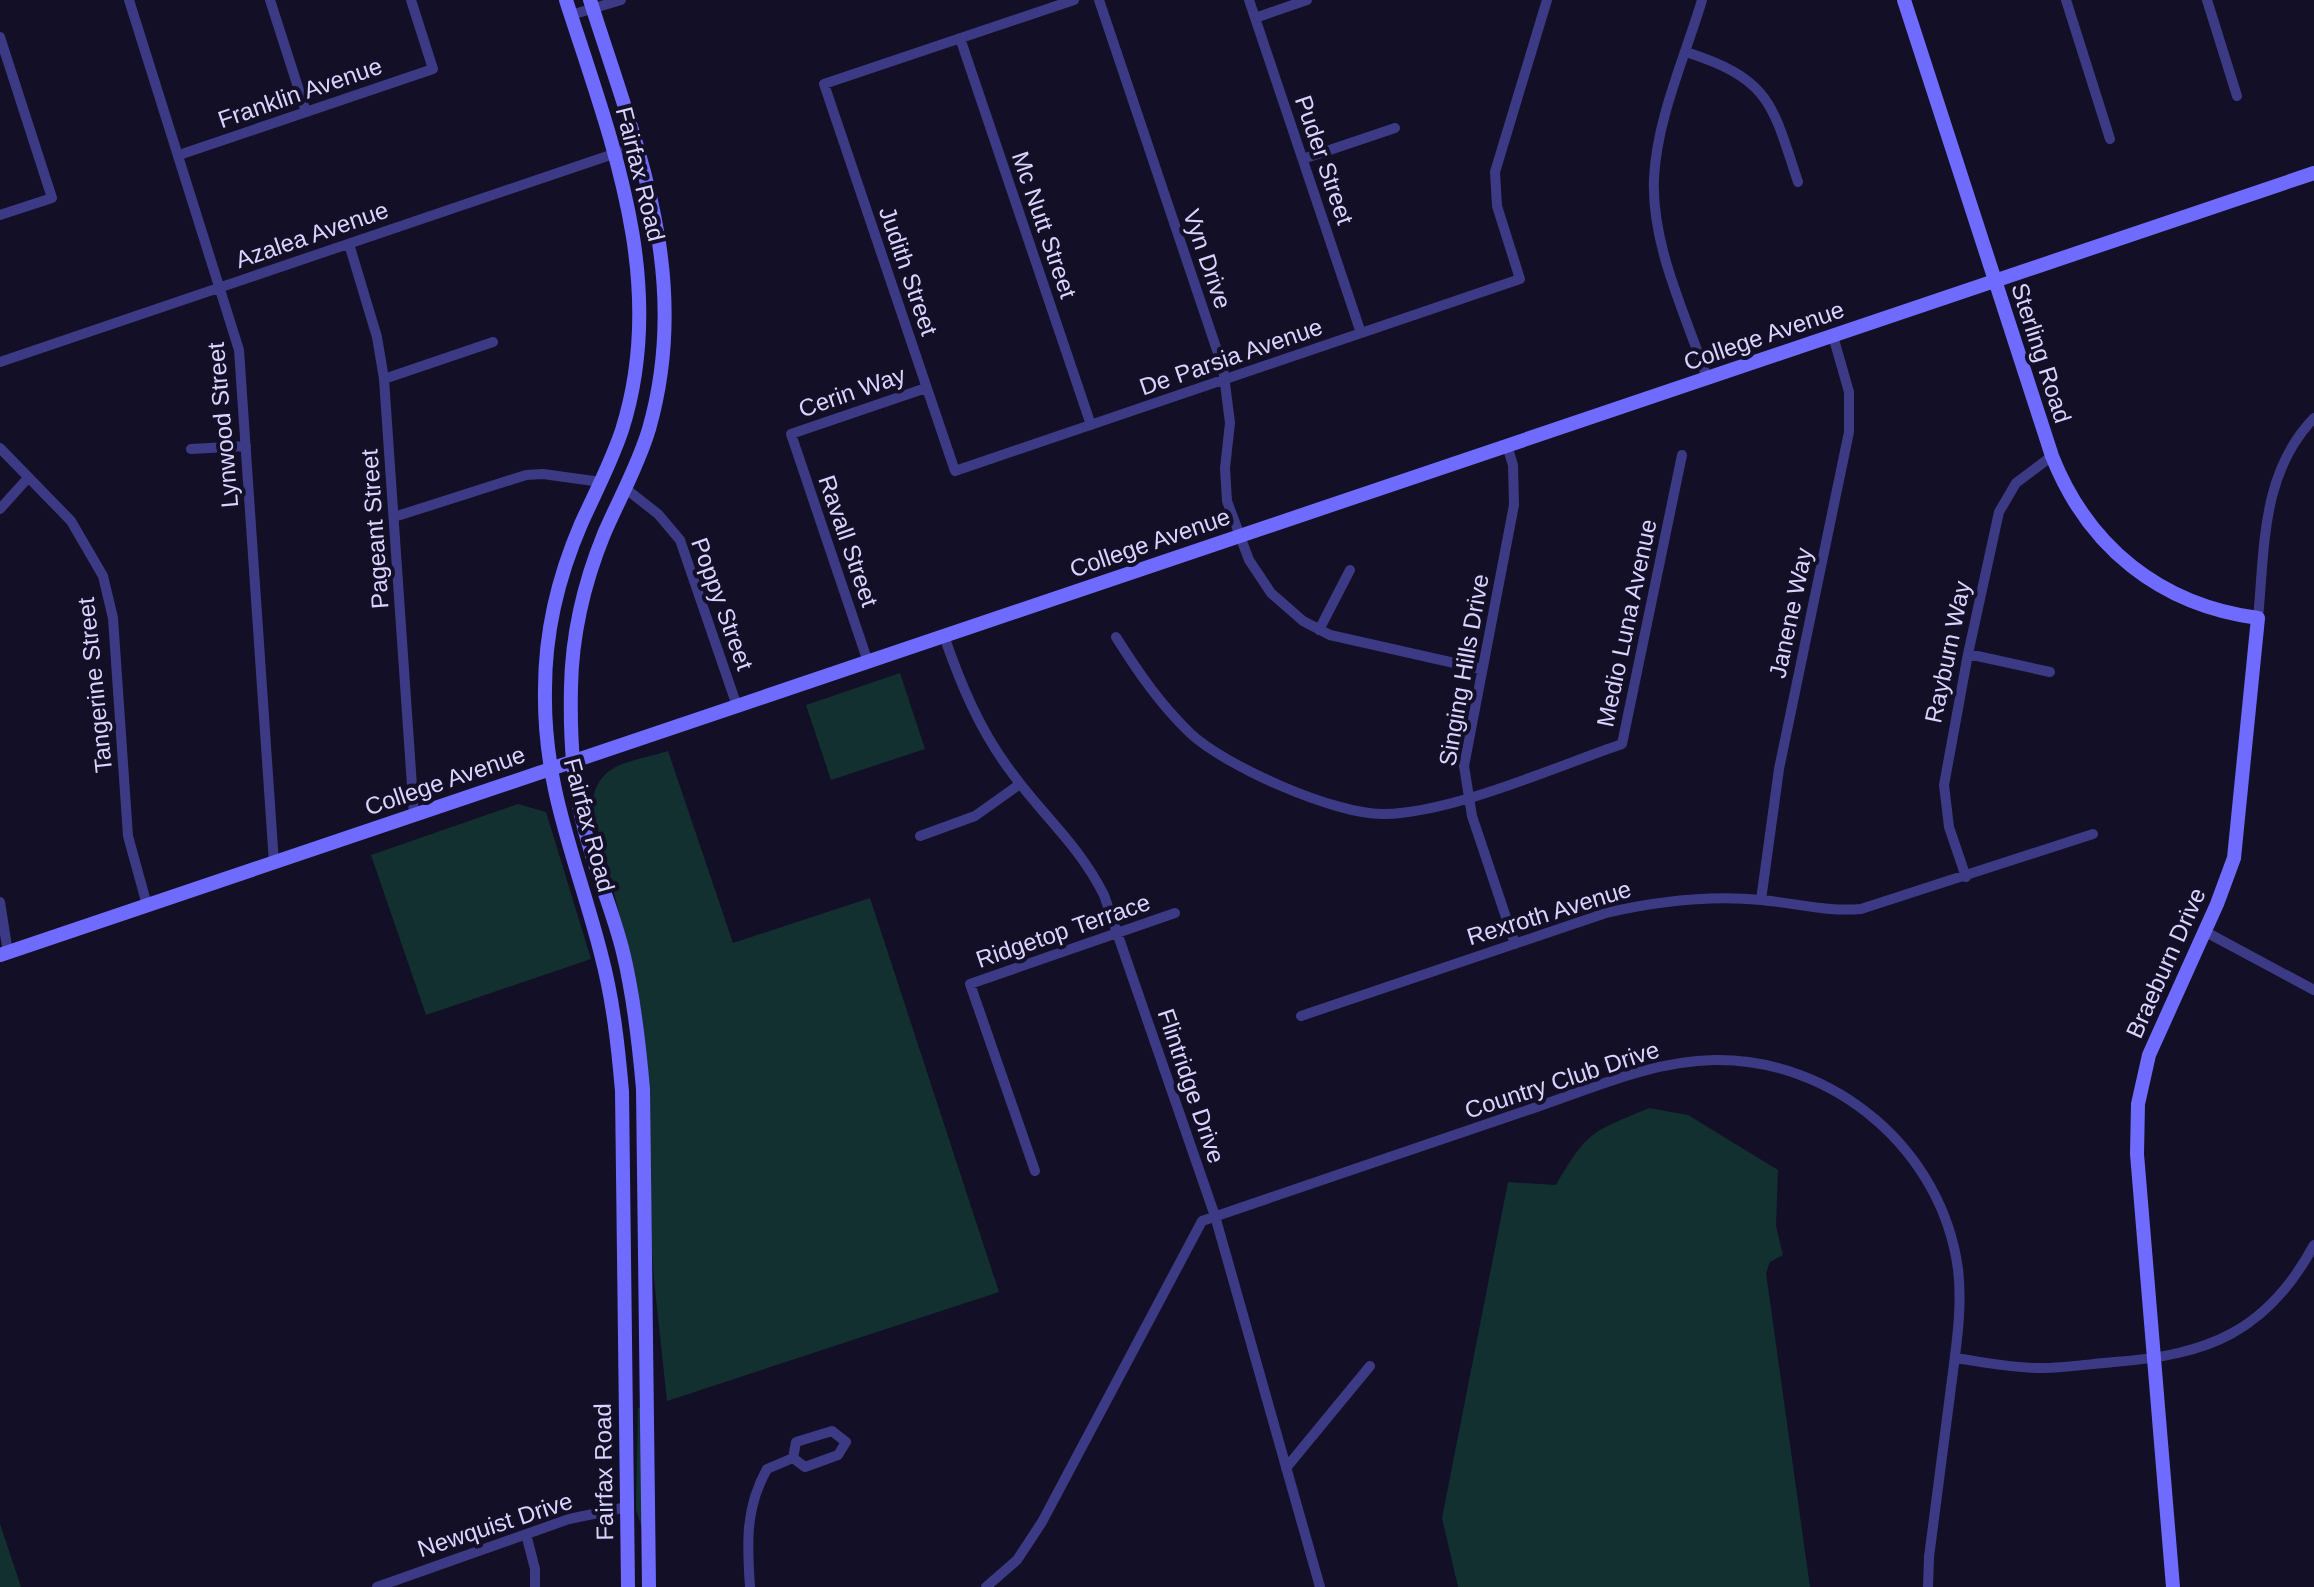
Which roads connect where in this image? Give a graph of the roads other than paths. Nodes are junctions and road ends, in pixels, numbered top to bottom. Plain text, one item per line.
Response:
1 (129, 0) edge
2 (270, 0) edge
3 (411, 0) edge
4 (566, 0) edge
5 (621, 0) edge
6 (1074, 0) edge
7 (1099, 0) edge
8 (1249, 0) edge
9 (1307, 0) edge
10 (1547, 0) edge
11 (1702, 0) edge
12 (1904, 0) edge
13 (2066, 0) edge
14 (2207, 0) edge
15 (591, 5) edge
16 (571, 15) junction
17 (1255, 18) junction
18 (0, 37) edge
19 (960, 38) junction
20 (1686, 52) junction
21 (2237, 96) dead end
22 (306, 112) junction
23 (1395, 128) dead end
24 (2110, 139) dead end
25 (637, 146) junction
26 (616, 152) junction
27 (179, 155) junction
28 (1303, 159) junction
29 (2314, 173) edge
30 (1798, 182) dead end
31 (0, 215) edge
32 (349, 244) junction
33 (1994, 281) junction
34 (222, 287) junction
35 (1361, 333) junction
36 (1833, 336) junction
37 (493, 342) dead end
38 (0, 362) edge
39 (1707, 378) junction
40 (384, 379) junction
41 (1226, 379) junction
42 (926, 388) junction
43 (2314, 418) edge
44 (1091, 425) junction
45 (791, 434) joint
46 (246, 446) junction
47 (1507, 446) junction
48 (0, 448) edge
49 (191, 449) dead end
50 (1682, 455) dead end
51 (2052, 456) junction
52 (955, 471) joint
53 (27, 479) junction
54 (601, 482) junction
55 (626, 489) junction
56 (0, 509) edge
57 (394, 517) junction
58 (1238, 537) junction
59 (1350, 570) dead end
60 (2258, 618) junction
61 (1319, 630) junction
62 (944, 636) junction
63 (1116, 637) dead end
64 (1968, 654) junction
65 (868, 662) junction
66 (1481, 669) junction
67 (2050, 672) dead end
68 (737, 706) junction
69 (574, 760) junction
70 (549, 768) junction
71 (1020, 784) junction
72 (1467, 797) junction
73 (414, 815) junction
74 (2093, 834) dead end
75 (920, 836) dead end
76 (274, 863) junction
77 (1966, 877) junction
78 (1761, 900) junction
79 (0, 902) edge
80 (147, 905) junction
81 (1175, 913) dead end
82 (2204, 931) junction
83 (1117, 933) junction
84 (1515, 944) junction
85 (4, 954) edge
86 (2314, 990) edge
87 (1301, 1016) dead end
88 (1035, 1171) dead end
89 (1215, 1216) junction
90 (2314, 1245) edge
91 (1955, 1358) junction
92 (2154, 1359) junction
93 (1370, 1366) dead end
94 (626, 1401) junction
95 (793, 1458) junction
96 (648, 1468) junction
97 (1286, 1468) junction
98 (627, 1507) junction
99 (526, 1534) junction
100 (1316, 1586) edge
101 (377, 1587) edge
102 (535, 1587) edge
103 (628, 1587) edge
104 (647, 1587) edge
105 (750, 1587) edge
106 (986, 1587) edge
107 (1928, 1587) edge
108 (2173, 1587) edge

1 - 27 street, Lynwood Street
2 - 22 street
3 - 22 street, Franklin Avenue
4 - 16 street, Fairfax Road
5 - 15 street
6 - 19 street
7 - 41 street, Vyn Drive
8 - 17 street, Puder Street
9 - 17 street
10 - 35 street, De Parsia Avenue
11 - 20 street
12 - 33 street, Sterling Road
13 - 24 street
14 - 21 street
15 - 16 street
15 - 25 street, Fairfax Road
16 - 26 street, Fairfax Road
17 - 28 street, Puder Street
18 - 31 street
19 - 42 street, Judith Street
19 - 44 street, Mc Nutt Street
20 - 30 street
20 - 39 street
22 - 27 street, Franklin Avenue
23 - 28 street
25 - 26 street, Azalea Avenue
25 - 55 street, Fairfax Road
26 - 32 street, Azalea Avenue
26 - 54 street, Fairfax Road
27 - 34 street, Lynwood Street
28 - 35 street, Puder Street
29 - 33 street, College Avenue
32 - 34 street, Azalea Avenue
32 - 40 street, Pageant Street
33 - 36 street, College Avenue
33 - 51 street, Sterling Road
34 - 38 street, Azalea Avenue
34 - 46 street, Lynwood Street
35 - 41 street, De Parsia Avenue
36 - 39 street, College Avenue
36 - 78 street, Janene Way
37 - 40 street
39 - 47 street, College Avenue
40 - 57 street, Pageant Street
41 - 44 street, De Parsia Avenue
41 - 58 street, Vyn Drive
42 - 45 street, Cerin Way
42 - 52 street, Judith Street
43 - 60 street, Braeburn Drive
44 - 52 street, De Parsia Avenue
45 - 65 street, Ravall Street
46 - 49 street
46 - 76 street, Lynwood Street
47 - 58 street, College Avenue
47 - 66 street, Singing Hills Drive
48 - 53 street, Tangerine Street
50 - 72 street, Medio Luna Avenue
51 - 60 street, Sterling Road
51 - 64 street, Rayburn Way
53 - 56 street
53 - 80 street, Tangerine Street
54 - 57 street
54 - 70 street, Fairfax Road
55 - 68 street, Poppy Street
55 - 69 street, Fairfax Road
57 - 73 street, Pageant Street
58 - 61 street, Vyn Drive
58 - 62 street, College Avenue
59 - 61 street
60 - 82 street, Braeburn Drive
61 - 66 street, Vyn Drive
62 - 65 street, College Avenue
62 - 71 street, Flintridge Drive
63 - 72 street, Medio Luna Avenue
64 - 67 street
64 - 77 street, Rayburn Way
65 - 68 street, College Avenue
66 - 72 street, Singing Hills Drive
68 - 69 street, College Avenue
69 - 70 street, College Avenue
69 - 96 street, Fairfax Road
70 - 73 street, College Avenue
70 - 94 street, Fairfax Road
71 - 75 street
71 - 83 street, Flintridge Drive
72 - 84 street, Singing Hills Drive
73 - 76 street, College Avenue
74 - 77 street, Rexroth Avenue
76 - 80 street, College Avenue
77 - 78 street, Rexroth Avenue
78 - 84 street, Rexroth Avenue
79 - 85 street
80 - 85 street, College Avenue
81 - 83 street, Ridgetop Terrace
82 - 86 street
82 - 92 street, Braeburn Drive
83 - 88 street, Ridgetop Terrace
83 - 89 street, Flintridge Drive
84 - 87 street, Rexroth Avenue
89 - 91 street, Country Club Drive
89 - 97 street, Flintridge Drive
89 - 106 street, Country Club Drive
90 - 92 street
91 - 92 street
91 - 107 street, Country Club Drive
92 - 108 street, Braeburn Drive
93 - 97 street
94 - 96 street
94 - 98 street, Fairfax Road
95 - 95 street
95 - 105 street
96 - 104 street, Fairfax Road
97 - 100 street, Flintridge Drive
98 - 99 street, Newquist Drive
98 - 103 street, Fairfax Road
98 - 104 street
99 - 101 street, Newquist Drive
99 - 102 street

